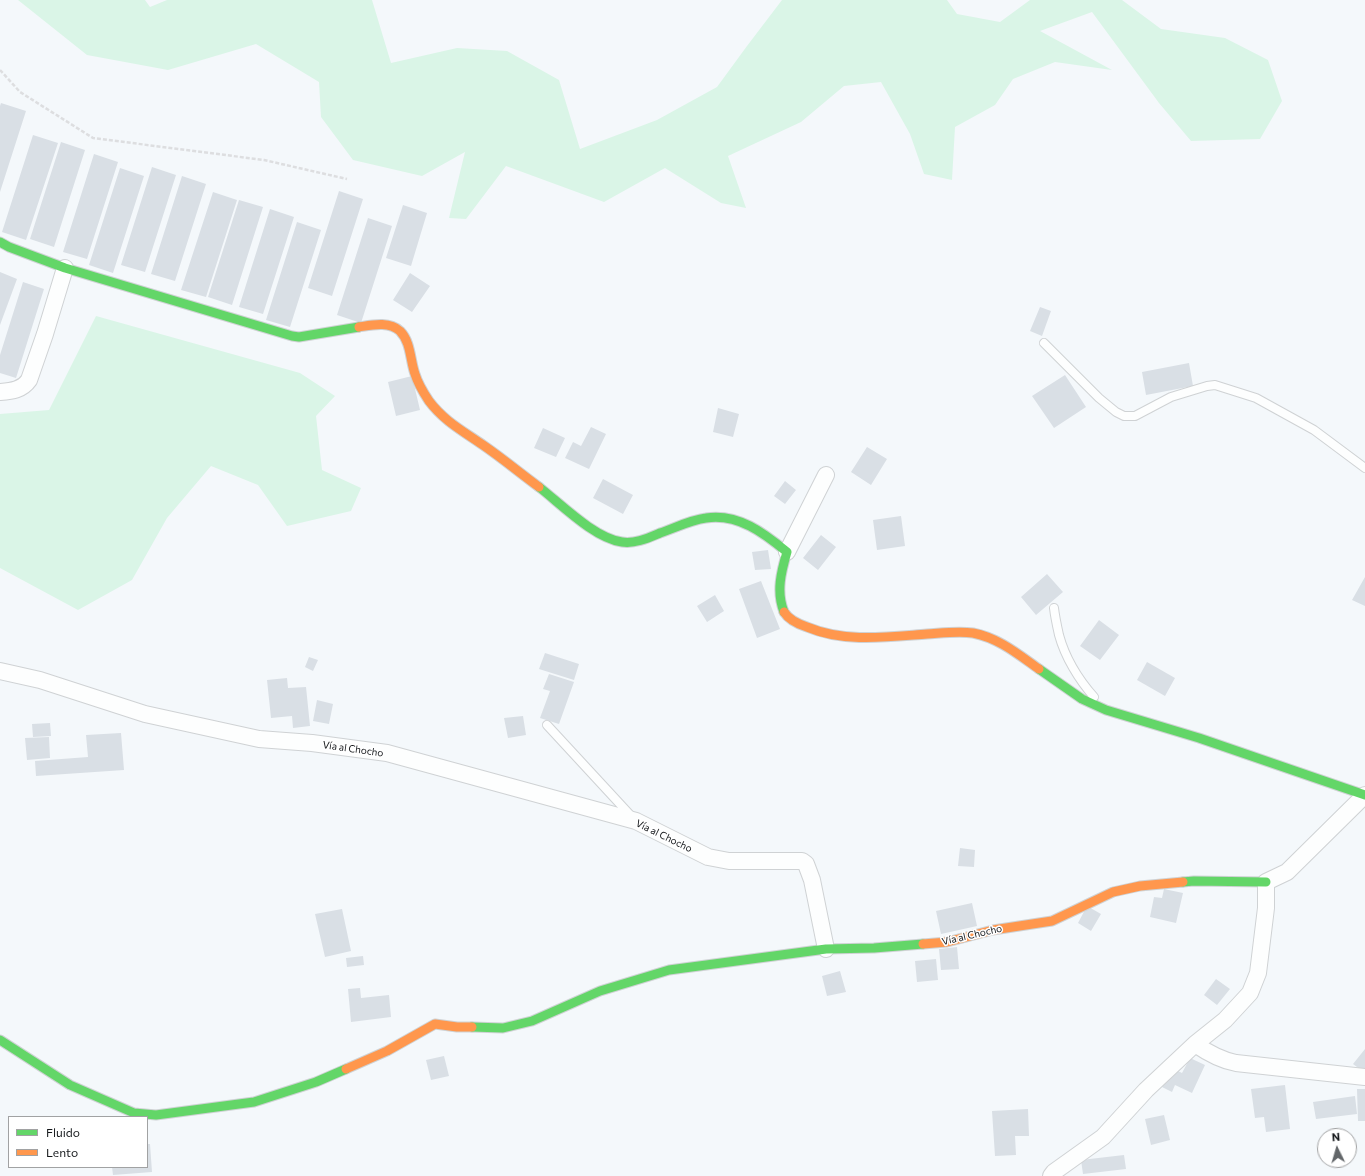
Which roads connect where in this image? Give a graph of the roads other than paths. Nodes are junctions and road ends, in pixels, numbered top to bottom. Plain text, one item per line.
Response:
1 (0, 242) edge
2 (65, 268) junction
3 (1044, 343) dead end
4 (0, 392) edge
5 (1365, 468) edge
6 (826, 475) dead end
7 (787, 552) junction
8 (1054, 608) dead end
9 (0, 671) edge
10 (1106, 710) junction
11 (547, 725) dead end
12 (1365, 795) edge
13 (636, 821) junction
14 (1266, 882) junction
15 (826, 949) junction
16 (0, 1040) edge
17 (1195, 1044) junction
18 (1365, 1077) edge
19 (1051, 1176) edge

1 - 2 street
2 - 4 street
2 - 7 street
3 - 5 lane
6 - 7 street
7 - 10 street
8 - 10 lane
9 - 13 street, Vía al Chocho
10 - 12 street
11 - 13 lane
12 - 14 street
13 - 15 street, Vía al Chocho
14 - 15 street, Vía al Chocho
14 - 17 street
15 - 16 street
17 - 18 street
17 - 19 street

